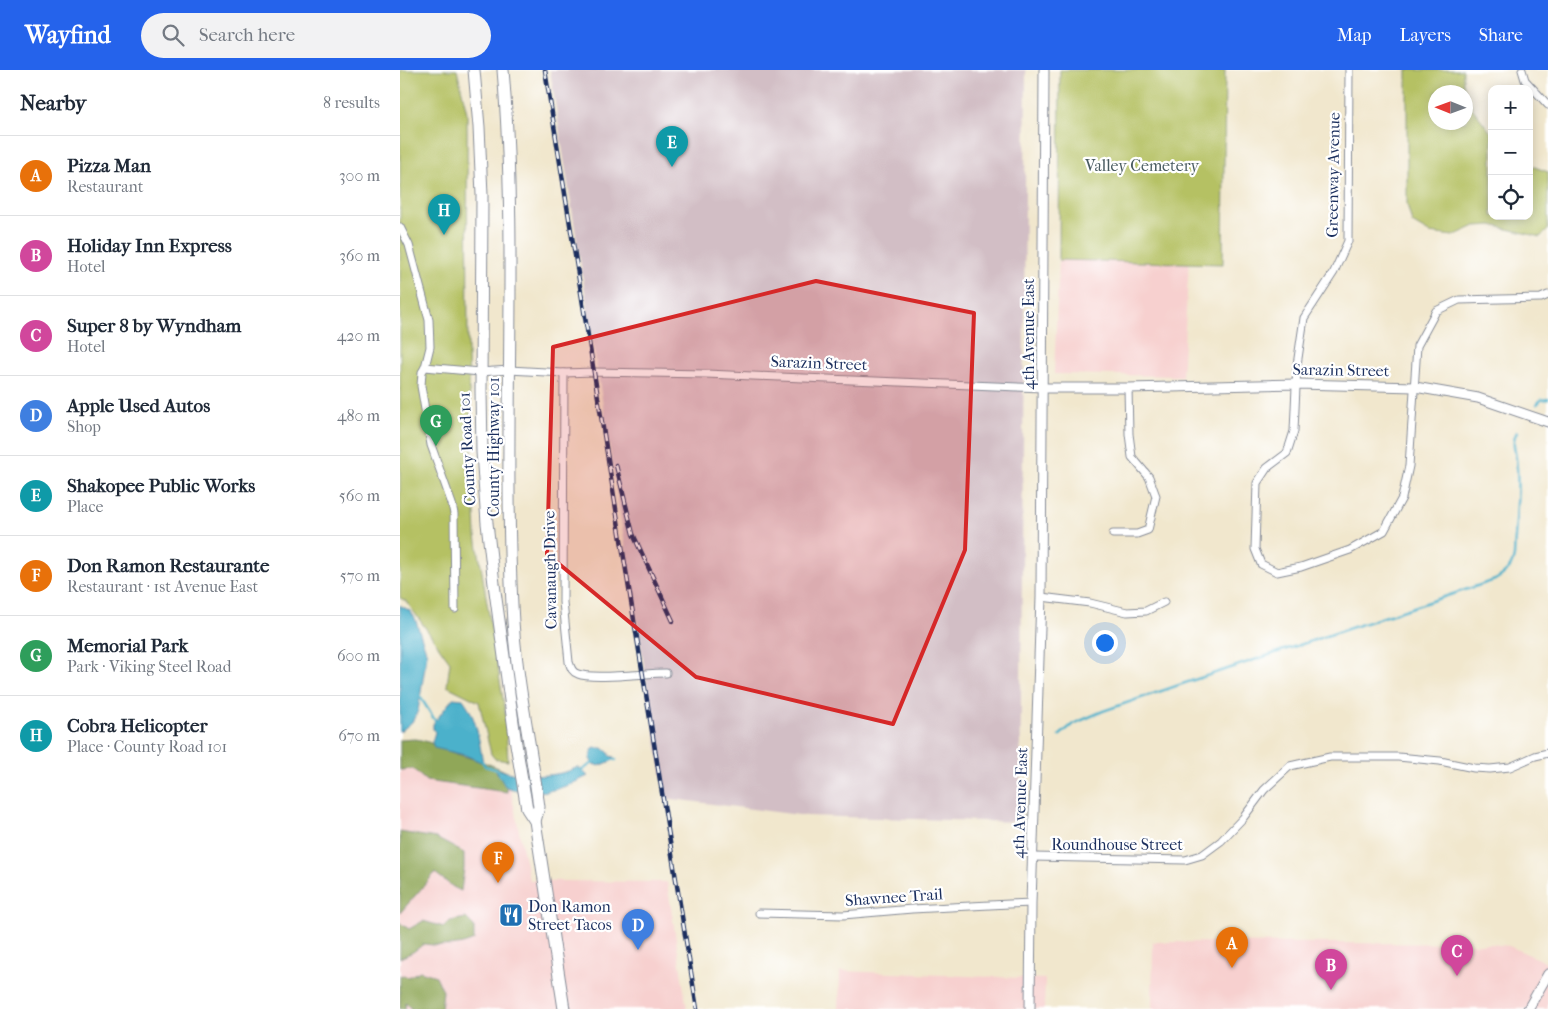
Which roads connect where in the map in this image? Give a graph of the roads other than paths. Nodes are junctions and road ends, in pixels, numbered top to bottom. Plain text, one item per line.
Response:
1 (474, 70) edge
2 (503, 70) edge
3 (1044, 70) edge
4 (1349, 70) edge
5 (1522, 70) edge
6 (1548, 105) edge
7 (400, 227) edge
8 (1548, 295) edge
9 (424, 367) junction
10 (509, 370) junction
11 (480, 372) junction
12 (564, 373) junction
13 (1297, 384) junction
14 (1415, 387) junction
15 (1043, 388) junction
16 (1128, 388) junction
17 (1548, 422) edge
18 (1113, 534) dead end
19 (1041, 598) junction
20 (1164, 602) dead end
21 (455, 609) dead end
22 (666, 673) dead end
23 (1548, 753) edge
24 (535, 821) junction
25 (1033, 857) junction
26 (1031, 903) junction
27 (758, 913) dead end
28 (1548, 974) edge
29 (564, 1009) edge
30 (1030, 1009) edge
31 (1528, 1009) edge

1 - 11 main road, County Road 101
2 - 10 main road, County Highway 101
3 - 15 street, 4th Avenue East
4 - 13 street, Greenway Avenue
5 - 6 street
7 - 9 street
8 - 14 street
9 - 11 street, Sarazin Street
9 - 21 street
10 - 11 street, Sarazin Street
10 - 12 street, Sarazin Street
10 - 24 main road, County Highway 101
11 - 24 main road, County Road 101
12 - 15 street, Sarazin Street
12 - 22 street, Cavanaugh Drive
13 - 14 street, Sarazin Street
13 - 14 street, Greenway Avenue
13 - 16 street, Sarazin Street
14 - 17 street, Sarazin Street
15 - 16 street, Sarazin Street
15 - 19 street, 4th Avenue East
16 - 18 street
19 - 20 street
19 - 25 street, 4th Avenue East
23 - 25 street, Roundhouse Street
24 - 29 main road
25 - 26 street, 4th Avenue East
26 - 27 street, Shawnee Trail
26 - 30 street, 4th Avenue East
28 - 31 street

